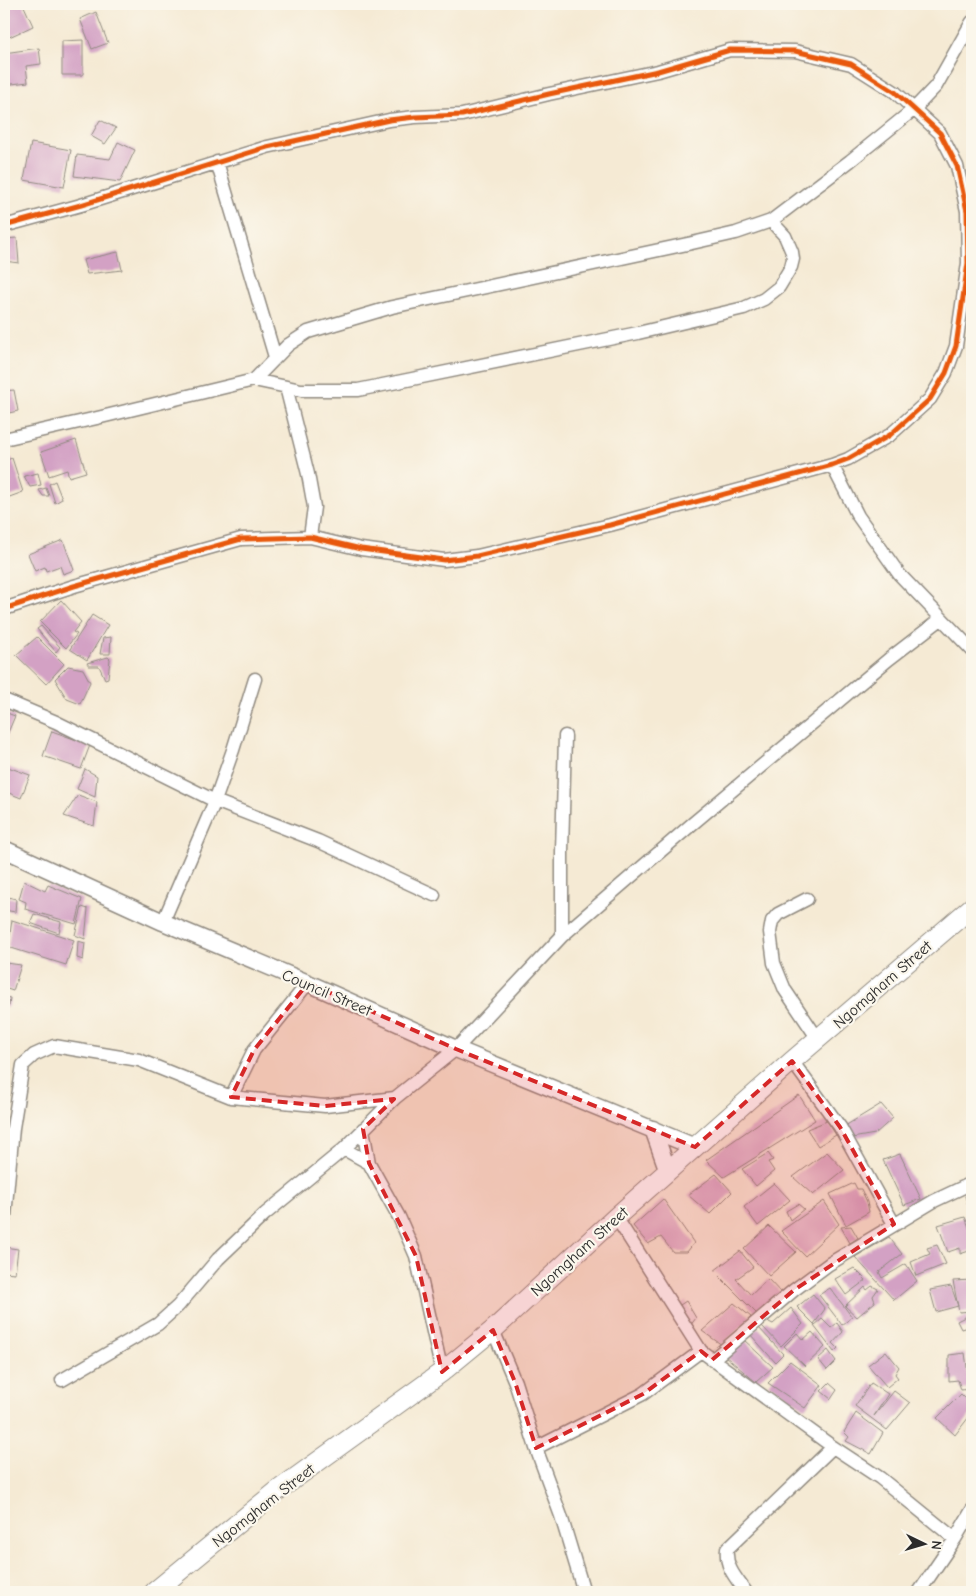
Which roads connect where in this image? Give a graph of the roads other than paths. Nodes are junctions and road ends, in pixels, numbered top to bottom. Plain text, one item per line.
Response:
1 (972, 22) edge
2 (913, 110) junction
3 (217, 162) junction
4 (771, 220) junction
5 (4, 226) edge
6 (967, 316) edge
7 (276, 357) junction
8 (254, 380) junction
9 (286, 388) junction
10 (4, 439) edge
11 (832, 466) junction
12 (310, 537) junction
13 (4, 609) edge
14 (941, 619) junction
15 (972, 650) edge
16 (255, 680) dead end
17 (4, 700) edge
18 (565, 736) dead end
19 (215, 801) junction
20 (4, 849) edge
21 (434, 894) dead end
22 (807, 899) dead end
23 (972, 907) edge
24 (163, 922) junction
25 (562, 936) junction
26 (308, 983) junction
27 (818, 1039) junction
28 (456, 1049) junction
29 (792, 1061) junction
30 (231, 1097) junction
31 (395, 1098) junction
32 (653, 1129) junction
33 (363, 1130) junction
34 (695, 1147) junction
35 (344, 1149) junction
36 (369, 1163) junction
37 (668, 1171) junction
38 (972, 1183) edge
39 (616, 1217) junction
40 (4, 1219) edge
41 (894, 1224) junction
42 (493, 1330) junction
43 (701, 1351) junction
44 (712, 1360) junction
45 (442, 1372) junction
46 (62, 1380) dead end
47 (833, 1447) junction
48 (536, 1448) junction
49 (972, 1510) edge
50 (955, 1539) junction
51 (174, 1586) edge
52 (154, 1592) edge
53 (584, 1592) edge
54 (746, 1592) edge
55 (919, 1592) edge

1 - 2 street
2 - 3 street
2 - 4 street
2 - 6 street
3 - 5 street
3 - 7 street
4 - 7 street
4 - 9 street
6 - 11 street
7 - 8 street
8 - 9 street
8 - 10 street
9 - 12 street
11 - 12 street
11 - 14 street
12 - 13 street
14 - 15 street
14 - 25 street
16 - 19 street
17 - 19 street
18 - 25 street
19 - 21 street
19 - 24 street
20 - 24 street, Council Street
22 - 27 street
23 - 27 main road, Ngomgham Street
24 - 26 street, Council Street
25 - 28 street
26 - 28 street, Council Street
26 - 30 street
27 - 29 main road, Ngomgham Street
28 - 31 street
28 - 32 street, Council Street
29 - 34 main road, Ngomgham Street
29 - 41 street
30 - 31 street
30 - 40 street
31 - 33 street
32 - 34 street, Council Street
32 - 37 street
33 - 35 street
33 - 36 street
34 - 37 main road, Ngomgham Street
35 - 36 street
35 - 46 street
36 - 45 street
37 - 39 main road, Ngomgham Street
38 - 41 street
39 - 42 main road, Ngomgham Street
39 - 43 street
41 - 44 street
42 - 45 main road, Ngomgham Street
42 - 48 street
43 - 44 street
43 - 48 street
44 - 47 street
45 - 51 main road, Ngomgham Street
47 - 50 street
47 - 54 street
48 - 53 street
49 - 50 street
50 - 55 street
51 - 52 main road, Ngomgham Street

